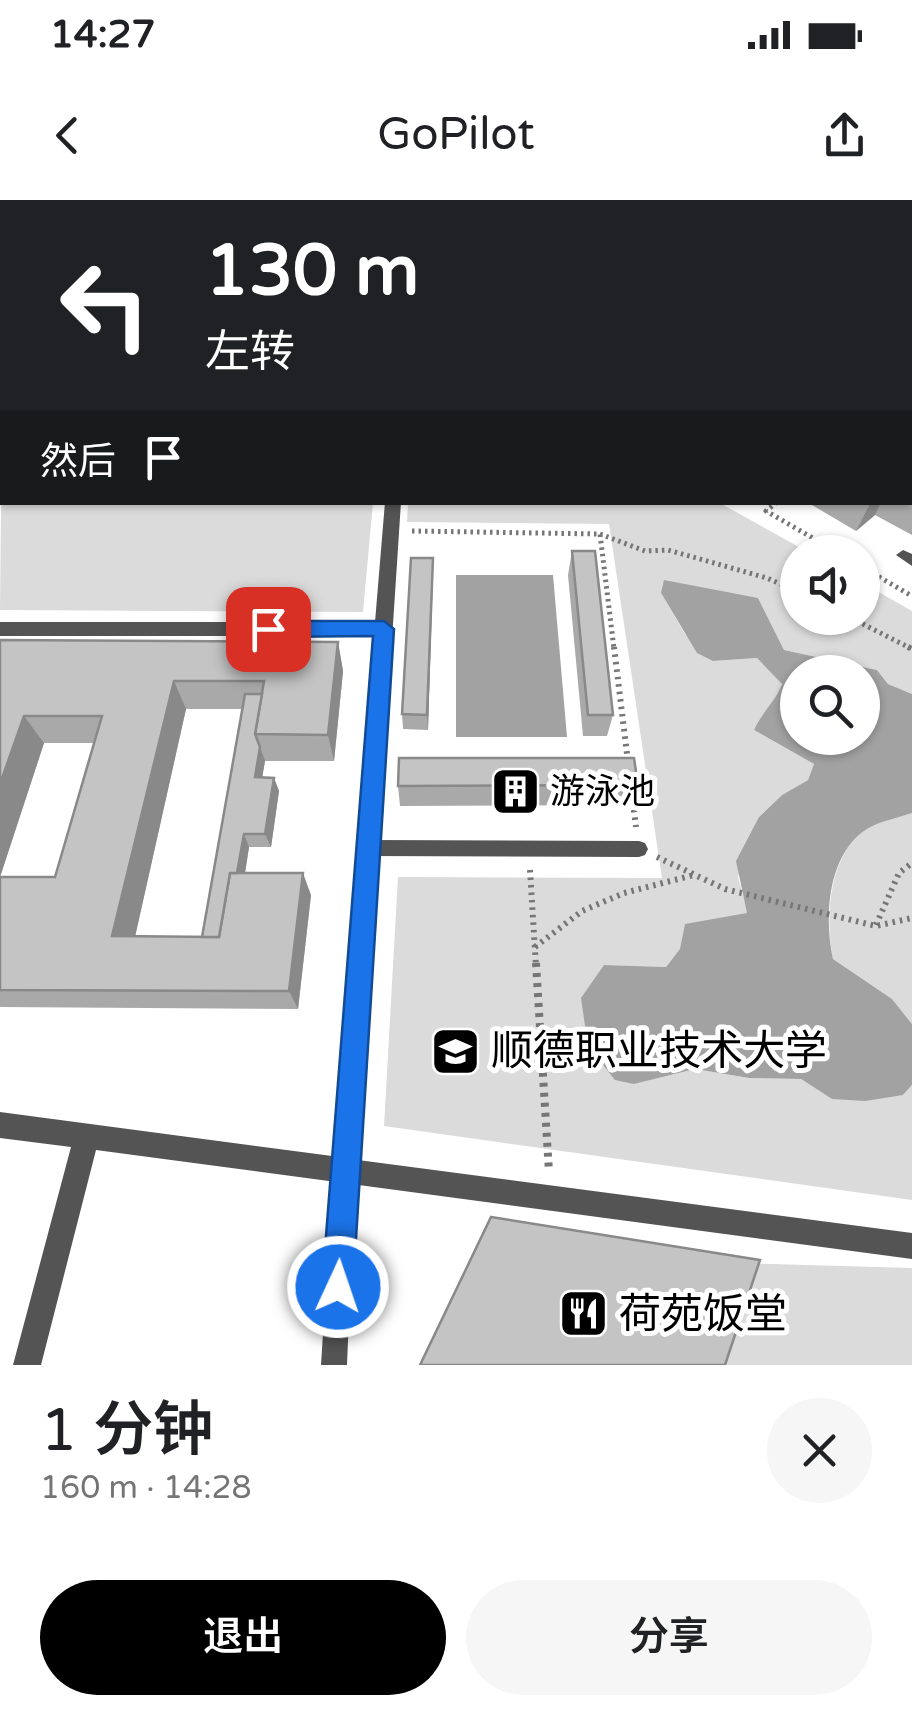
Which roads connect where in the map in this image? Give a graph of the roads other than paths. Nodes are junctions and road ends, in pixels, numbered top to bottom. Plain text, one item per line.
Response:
1 (393, 505) edge
2 (384, 629) junction
3 (0, 630) edge
4 (367, 848) junction
5 (639, 849) road end
6 (0, 1125) edge
7 (88, 1135) junction
8 (344, 1170) junction
9 (912, 1246) edge
10 (27, 1365) edge
11 (334, 1365) edge

1 - 2 street
2 - 3 street
2 - 4 street
4 - 5 lane
4 - 8 street
6 - 7 street
7 - 8 street
7 - 10 street
8 - 9 street
8 - 11 lane

